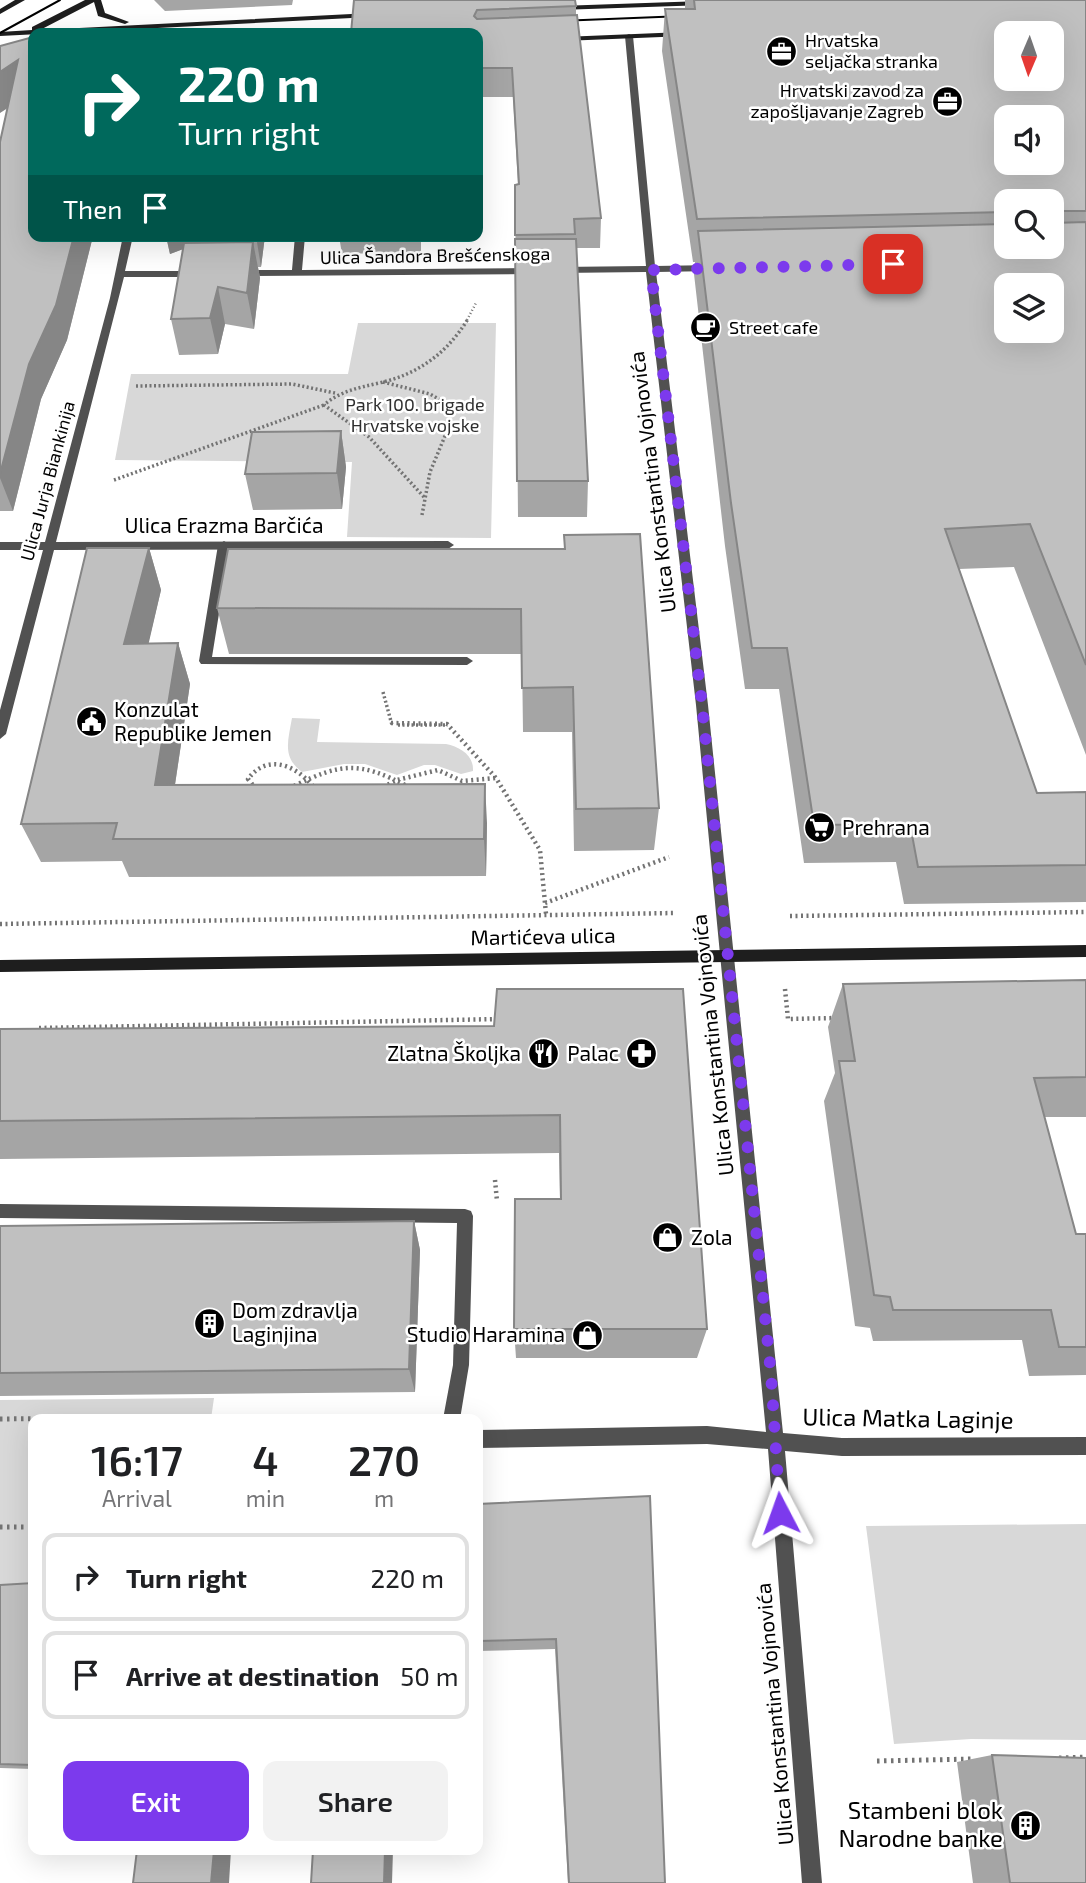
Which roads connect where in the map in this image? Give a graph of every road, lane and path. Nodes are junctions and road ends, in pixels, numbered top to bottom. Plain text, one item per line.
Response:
1 (21, 0) edge
2 (90, 0) edge
3 (97, 0) edge
4 (712, 2) edge
5 (630, 3) edge
6 (544, 9) edge
7 (0, 12) edge
8 (383, 15) edge
9 (147, 25) junction
10 (38, 28) edge
11 (97, 28) edge
12 (28, 32) edge
13 (28, 33) edge
14 (0, 34) edge
15 (690, 34) edge
16 (629, 36) junction
17 (547, 40) edge
18 (10, 43) edge
19 (127, 242) edge
20 (300, 242) edge
21 (242, 261) edge
22 (184, 262) edge
23 (727, 268) edge
24 (651, 270) junction
25 (240, 273) junction
26 (297, 273) junction
27 (120, 274) junction
28 (181, 274) junction
29 (205, 274) edge
30 (228, 274) edge
31 (476, 303) dead end
32 (382, 382) junction
33 (136, 386) dead end
34 (336, 393) junction
35 (324, 405) junction
36 (114, 480) dead end
37 (424, 497) junction
38 (431, 521) dead end
39 (224, 545) junction
40 (448, 545) dead end
41 (0, 546) edge
42 (48, 546) junction
43 (467, 661) dead end
44 (380, 683) dead end
45 (0, 734) edge
46 (496, 778) junction
47 (307, 780) junction
48 (397, 780) junction
49 (462, 781) junction
50 (413, 789) edge
51 (263, 791) edge
52 (284, 791) edge
53 (379, 791) edge
54 (462, 791) edge
55 (319, 797) edge
56 (669, 857) dead end
57 (545, 903) junction
58 (1086, 912) edge
59 (674, 913) dead end
60 (545, 914) junction
61 (790, 916) dead end
62 (0, 924) edge
63 (1086, 951) edge
64 (725, 955) junction
65 (0, 966) edge
66 (785, 989) dead end
67 (504, 1018) edge
68 (842, 1018) edge
69 (28, 1029) edge
70 (0, 1211) edge
71 (453, 1414) edge
72 (0, 1419) edge
73 (28, 1419) edge
74 (483, 1439) edge
75 (775, 1440) junction
76 (1086, 1446) edge
77 (0, 1527) edge
78 (28, 1527) edge
79 (1086, 1757) edge
80 (1044, 1758) edge
81 (989, 1759) dead end
82 (877, 1761) dead end
83 (812, 1883) edge

1 - 7 main road
2 - 10 main road
3 - 9 main road
4 - 5 main road
5 - 6 main road
8 - 9 main road
9 - 11 main road
12 - 14 main road
13 - 18 main road
15 - 16 main road
16 - 17 main road
16 - 24 street, Ulica Konstantina Vojnovića
19 - 27 street, Ulica Jurja Biankinija
20 - 26 street
21 - 25 street
22 - 28 street
23 - 24 street, Ulica Šandora Brešćenskoga
24 - 26 street, Ulica Šandora Brešćenskoga
24 - 64 street, Ulica Konstantina Vojnovića
25 - 26 street, Ulica Šandora Brešćenskoga
25 - 30 street, Ulica Šandora Brešćenskoga
27 - 28 street
27 - 42 street, Ulica Jurja Biankinija
28 - 29 street
31 - 32 path
32 - 34 path
32 - 37 path
33 - 34 path
34 - 35 path
35 - 36 path
35 - 37 path
37 - 38 path
39 - 40 street, Ulica Erazma Barčića
39 - 42 street, Ulica Erazma Barčića
39 - 43 street
41 - 42 street, Ulica Erazma Barčića
42 - 45 street, Ulica Jurja Biankinija
44 - 46 path
46 - 49 path
46 - 57 path
47 - 48 path
47 - 51 path
47 - 52 path
47 - 55 path
48 - 49 path
48 - 50 path
48 - 53 path
49 - 54 path
56 - 57 path
57 - 60 path
58 - 61 path
59 - 60 path
60 - 62 path
63 - 64 main road, Martićeva ulica
64 - 65 main road, Martićeva ulica
64 - 75 street, Ulica Konstantina Vojnovića
66 - 68 path
67 - 69 path
70 - 71 street
72 - 73 path
74 - 75 street, Ulica Matka Laginje
75 - 76 street, Ulica Matka Laginje
75 - 83 street, Ulica Konstantina Vojnovića
77 - 78 path
79 - 80 path
81 - 82 path

